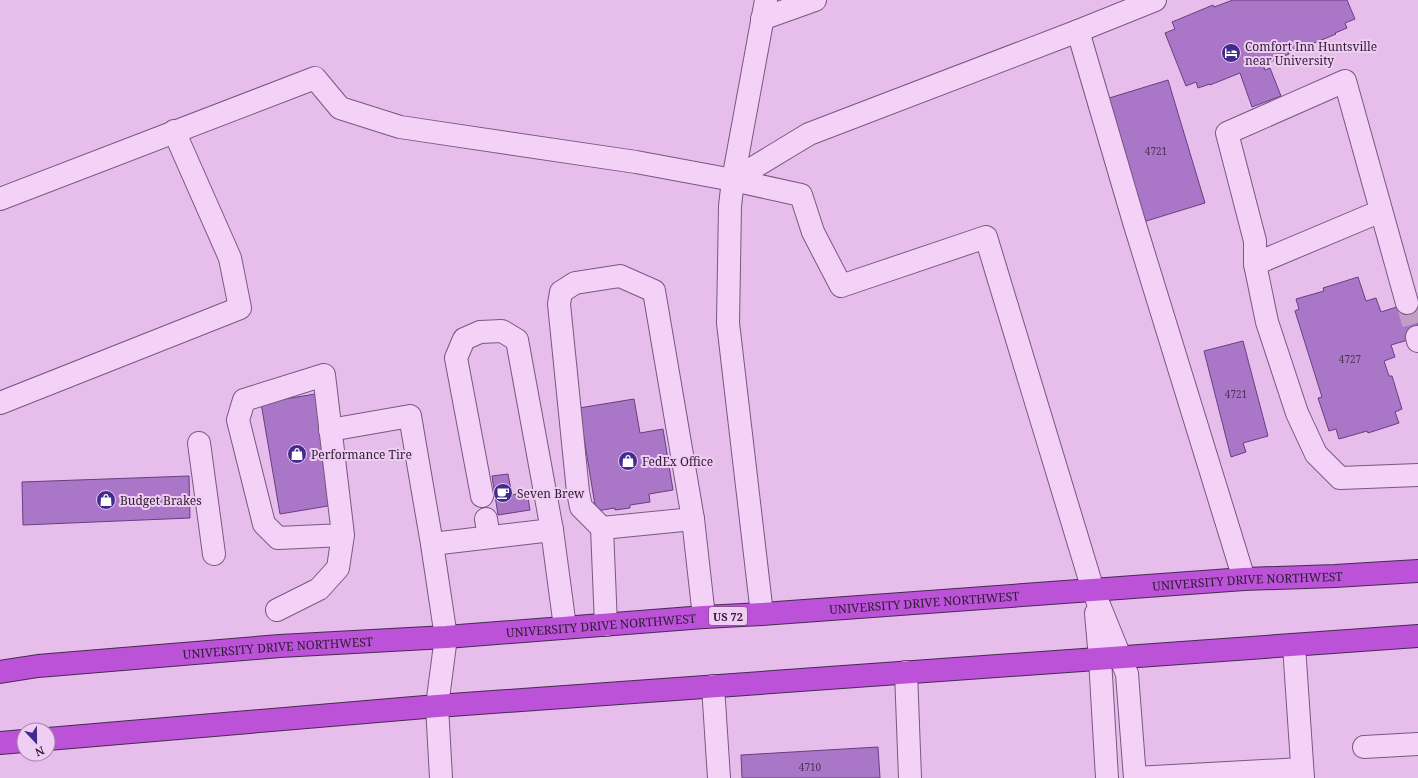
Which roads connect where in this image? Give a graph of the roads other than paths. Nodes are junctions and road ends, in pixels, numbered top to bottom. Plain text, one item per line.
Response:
1 (815, 0) edge
2 (1155, 0) edge
3 (764, 9) edge
4 (1078, 31) junction
5 (174, 131) junction
6 (733, 180) junction
7 (0, 199) edge
8 (1381, 211) junction
9 (1255, 264) junction
10 (1407, 303) tunnel mouth
11 (0, 403) edge
12 (330, 430) junction
13 (199, 443) dead end
14 (1418, 475) edge
15 (482, 496) dead end
16 (693, 519) junction
17 (602, 528) junction
18 (552, 530) junction
19 (342, 535) junction
20 (432, 544) junction
21 (214, 554) dead end
22 (1418, 571) edge
23 (1244, 579) junction
24 (1093, 590) junction
25 (277, 610) dead end
26 (762, 614) junction
27 (704, 617) junction
28 (606, 625) junction
29 (565, 627) junction
30 (1418, 636) edge
31 (446, 637) junction
32 (1294, 646) junction
33 (1110, 658) junction
34 (0, 660) edge
35 (38, 666) junction
36 (0, 672) edge
37 (906, 672) junction
38 (713, 686) junction
39 (437, 706) junction
40 (56, 738) edge
41 (16, 742) edge
42 (0, 743) edge
43 (1418, 744) edge
44 (1364, 747) dead end
45 (1302, 773) edge
46 (441, 778) edge
47 (719, 778) edge
48 (910, 778) edge
49 (1107, 778) edge
50 (1135, 778) edge

1 - 3 lane
2 - 4 lane
3 - 6 lane
4 - 6 lane
4 - 23 lane
5 - 6 lane
5 - 7 lane
5 - 11 lane
6 - 24 lane
6 - 26 lane
8 - 9 lane
8 - 9 lane
8 - 10 lane
9 - 14 lane
12 - 19 lane
12 - 19 lane
12 - 20 lane
13 - 21 lane
15 - 18 lane
16 - 17 lane
16 - 17 lane
16 - 27 lane
17 - 28 lane
18 - 20 lane
18 - 29 lane
19 - 25 lane
20 - 31 lane
22 - 23 highway, UNIVERSITY DRIVE NORTHWEST / US 72
23 - 24 highway, UNIVERSITY DRIVE NORTHWEST / US 72
24 - 26 highway, UNIVERSITY DRIVE NORTHWEST / US 72
24 - 33 lane
26 - 27 highway, UNIVERSITY DRIVE NORTHWEST / US 72
27 - 28 highway, UNIVERSITY DRIVE NORTHWEST / US 72
28 - 29 highway, UNIVERSITY DRIVE NORTHWEST / US 72
29 - 31 highway, UNIVERSITY DRIVE NORTHWEST / US 72
30 - 32 highway
31 - 35 highway, UNIVERSITY DRIVE NORTHWEST / US 72
31 - 39 lane
32 - 33 highway
32 - 45 lane
33 - 37 highway
33 - 49 lane
33 - 50 lane
34 - 35 highway
35 - 36 highway, UNIVERSITY DRIVE NORTHWEST / US 72
37 - 38 highway
37 - 48 lane
38 - 39 highway
38 - 47 lane
39 - 40 highway
39 - 46 lane
41 - 42 highway
43 - 44 lane
45 - 50 lane

